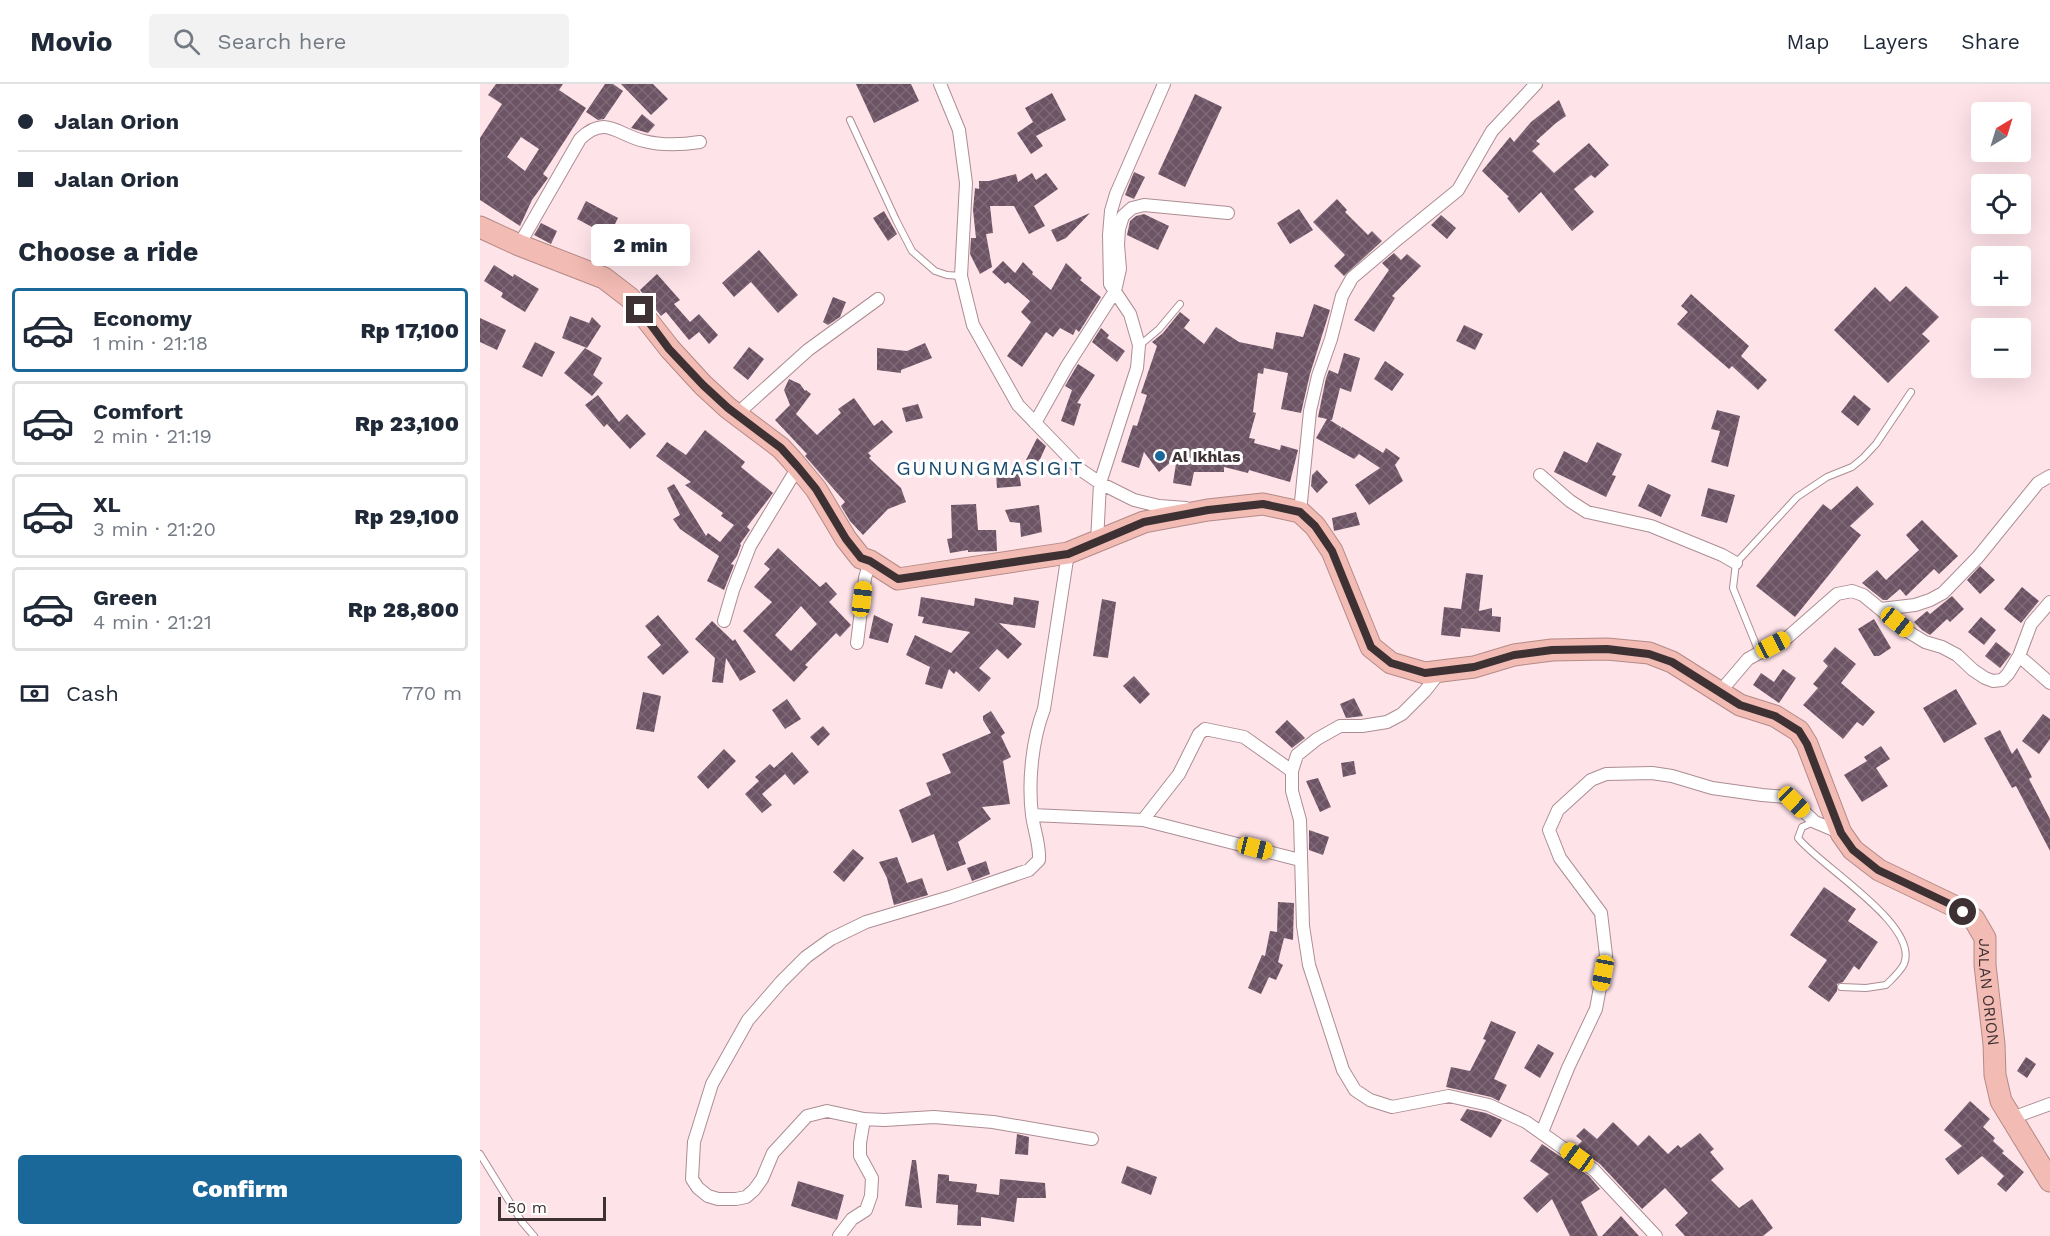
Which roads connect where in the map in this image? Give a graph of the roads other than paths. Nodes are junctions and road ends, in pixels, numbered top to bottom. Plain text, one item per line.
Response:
1 (940, 84) edge
2 (1164, 84) edge
3 (1536, 84) edge
4 (850, 120) dead end
5 (700, 142) dead end
6 (1228, 213) dead end
7 (480, 227) edge
8 (519, 245) junction
9 (961, 276) junction
10 (1115, 291) junction
11 (878, 299) dead end
12 (1180, 304) dead end
13 (1139, 345) junction
14 (1911, 392) dead end
15 (737, 414) junction
16 (1035, 423) junction
17 (798, 467) junction
18 (1540, 475) dead end
19 (2050, 476) edge
20 (1100, 483) junction
21 (1208, 510) junction
22 (1300, 512) junction
23 (1097, 542) junction
24 (1068, 554) junction
25 (870, 561) junction
26 (1736, 563) junction
27 (2050, 602) edge
28 (1881, 609) junction
29 (724, 621) dead end
30 (857, 643) dead end
31 (1759, 652) junction
32 (2019, 656) junction
33 (1440, 672) junction
34 (2050, 683) edge
35 (1719, 693) junction
36 (1292, 771) junction
37 (1032, 815) junction
38 (1143, 820) junction
39 (1815, 822) junction
40 (1841, 833) junction
41 (1300, 860) junction
42 (1841, 987) dead end
43 (2050, 1104) edge
44 (2012, 1118) junction
45 (864, 1119) junction
46 (1542, 1132) junction
47 (1092, 1139) dead end
48 (480, 1154) edge
49 (2050, 1181) edge
50 (534, 1236) edge
51 (839, 1236) edge
52 (1656, 1236) edge

1 - 9 street
2 - 10 street
3 - 22 street
4 - 9 lane
5 - 8 street
6 - 10 street
7 - 8 highway
8 - 15 highway
9 - 16 street
10 - 13 street
10 - 16 street
11 - 15 street
12 - 13 lane
13 - 20 street
14 - 26 lane
15 - 17 highway
16 - 20 street
17 - 25 highway
17 - 29 street
18 - 26 street
19 - 28 street
20 - 21 street
20 - 23 street
21 - 22 highway
21 - 23 highway
22 - 33 highway, JALAN ORION
23 - 24 highway
24 - 25 highway
24 - 37 street
25 - 30 street
26 - 31 lane
27 - 32 street
28 - 31 street
28 - 32 street
31 - 35 street
32 - 34 street
33 - 35 highway, JALAN ORION
33 - 36 street
35 - 40 highway, JALAN ORION
36 - 38 street
36 - 41 street
37 - 38 street
37 - 45 street
38 - 41 street
39 - 40 street
39 - 42 lane
39 - 46 street
40 - 44 highway, JALAN ORION
41 - 46 street
43 - 44 street
44 - 49 highway, JALAN ORION
45 - 47 street
45 - 51 street
46 - 52 street
48 - 50 lane

